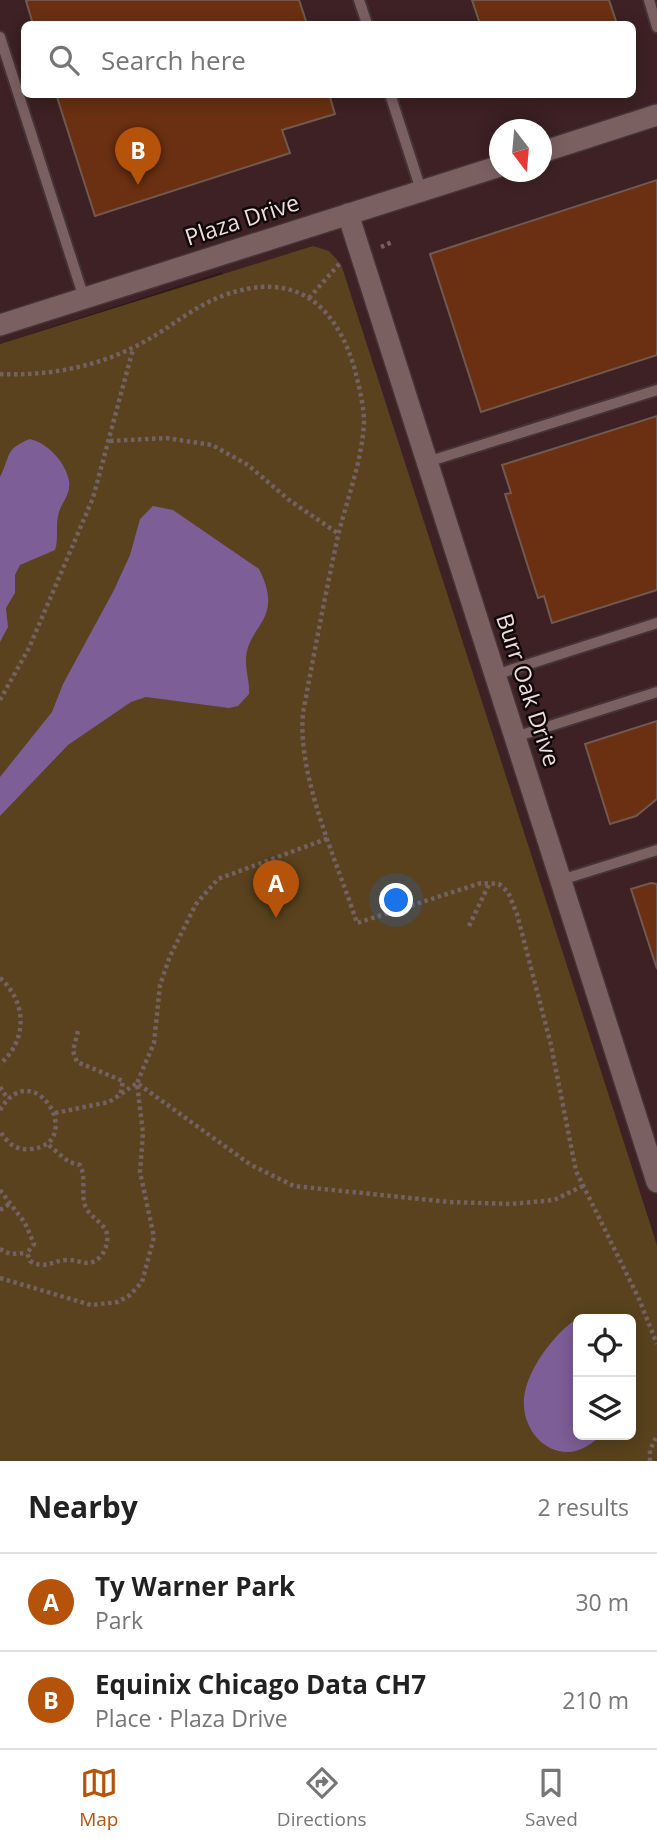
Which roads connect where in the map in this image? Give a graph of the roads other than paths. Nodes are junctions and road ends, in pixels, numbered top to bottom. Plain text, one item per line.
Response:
1 (359, 0) edge
2 (649, 0) edge
3 (366, 21) edge
4 (657, 27) edge
5 (0, 37) edge
6 (391, 98) edge
7 (657, 115) edge
8 (552, 148) edge
9 (489, 169) edge
10 (421, 190) junction
11 (348, 214) junction
12 (84, 298) junction
13 (0, 325) edge
14 (657, 390) edge
15 (428, 462) junction
16 (657, 623) edge
17 (495, 675) junction
18 (657, 692) edge
19 (516, 737) junction
20 (657, 850) edge
21 (561, 880) junction
22 (657, 1182) edge

1 - 3 lane
2 - 4 lane
5 - 12 lane
6 - 10 lane
7 - 8 street
9 - 10 street, Plaza Drive
10 - 11 street, Plaza Drive
11 - 12 street, Plaza Drive
11 - 15 street, Burr Oak Drive
12 - 13 street, Plaza Drive
14 - 15 lane
15 - 17 street, Burr Oak Drive
16 - 17 lane
17 - 19 street, Burr Oak Drive
18 - 19 lane
19 - 21 street, Burr Oak Drive
20 - 21 lane
21 - 22 street, Burr Oak Drive

